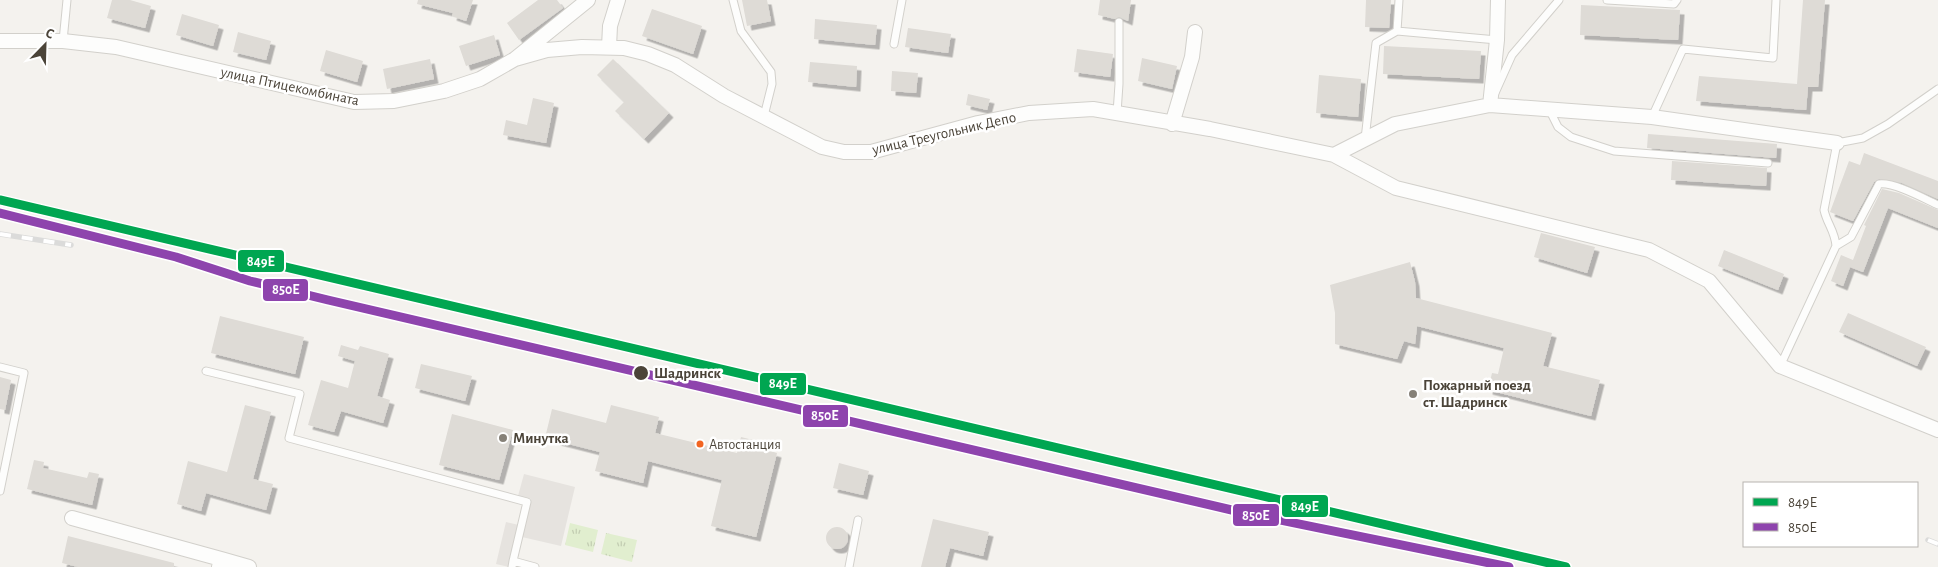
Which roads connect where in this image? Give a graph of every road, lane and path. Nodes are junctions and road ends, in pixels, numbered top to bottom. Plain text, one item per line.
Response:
1 (68, 0) edge
2 (588, 0) edge
3 (618, 0) edge
4 (733, 0) edge
5 (902, 0) edge
6 (1399, 0) edge
7 (1498, 0) edge
8 (1559, 0) edge
9 (1607, 0) edge
10 (1677, 0) edge
11 (1776, 0) edge
12 (1119, 22) dead end
13 (1396, 31) junction
14 (1196, 32) dead end
15 (1497, 40) junction
16 (0, 41) edge
17 (63, 41) junction
18 (894, 44) dead end
19 (609, 47) junction
20 (514, 59) junction
21 (1938, 89) edge
22 (1490, 105) junction
23 (1548, 109) junction
24 (1117, 113) junction
25 (764, 116) junction
26 (1652, 117) junction
27 (1172, 124) junction
28 (1365, 139) junction
29 (1837, 143) junction
30 (1334, 155) junction
31 (1768, 163) dead end
32 (1938, 204) edge
33 (1836, 246) junction
34 (1782, 362) dead end
35 (0, 367) edge
36 (206, 371) dead end
37 (1938, 430) edge
38 (0, 491) edge
39 (72, 518) dead end
40 (858, 520) dead end
41 (220, 563) edge
42 (513, 564) edge
43 (249, 567) edge
44 (535, 567) edge
45 (849, 567) edge

1 - 17 lane
2 - 20 street, улица Птицекомбината
3 - 19 street
4 - 25 lane
5 - 18 lane
6 - 13 lane
7 - 15 street
8 - 22 lane
9 - 10 lane
11 - 26 lane
12 - 24 lane
13 - 15 lane
13 - 28 lane
14 - 27 street
15 - 22 street
16 - 17 street
17 - 20 street, улица Птицекомбината
19 - 20 street, улица Треугольник Депо
19 - 25 street, улица Треугольник Депо
21 - 29 lane
22 - 23 street
22 - 28 street
23 - 26 street
23 - 31 lane
24 - 25 street, улица Треугольник Депо
24 - 27 street, улица Треугольник Депо
26 - 29 street
27 - 30 street, улица Треугольник Депо
28 - 30 street
29 - 33 lane
30 - 37 street, улица Треугольник Депо
32 - 33 lane
33 - 34 lane
35 - 38 lane
36 - 42 lane
39 - 41 street
40 - 45 lane
41 - 43 street
42 - 44 lane

